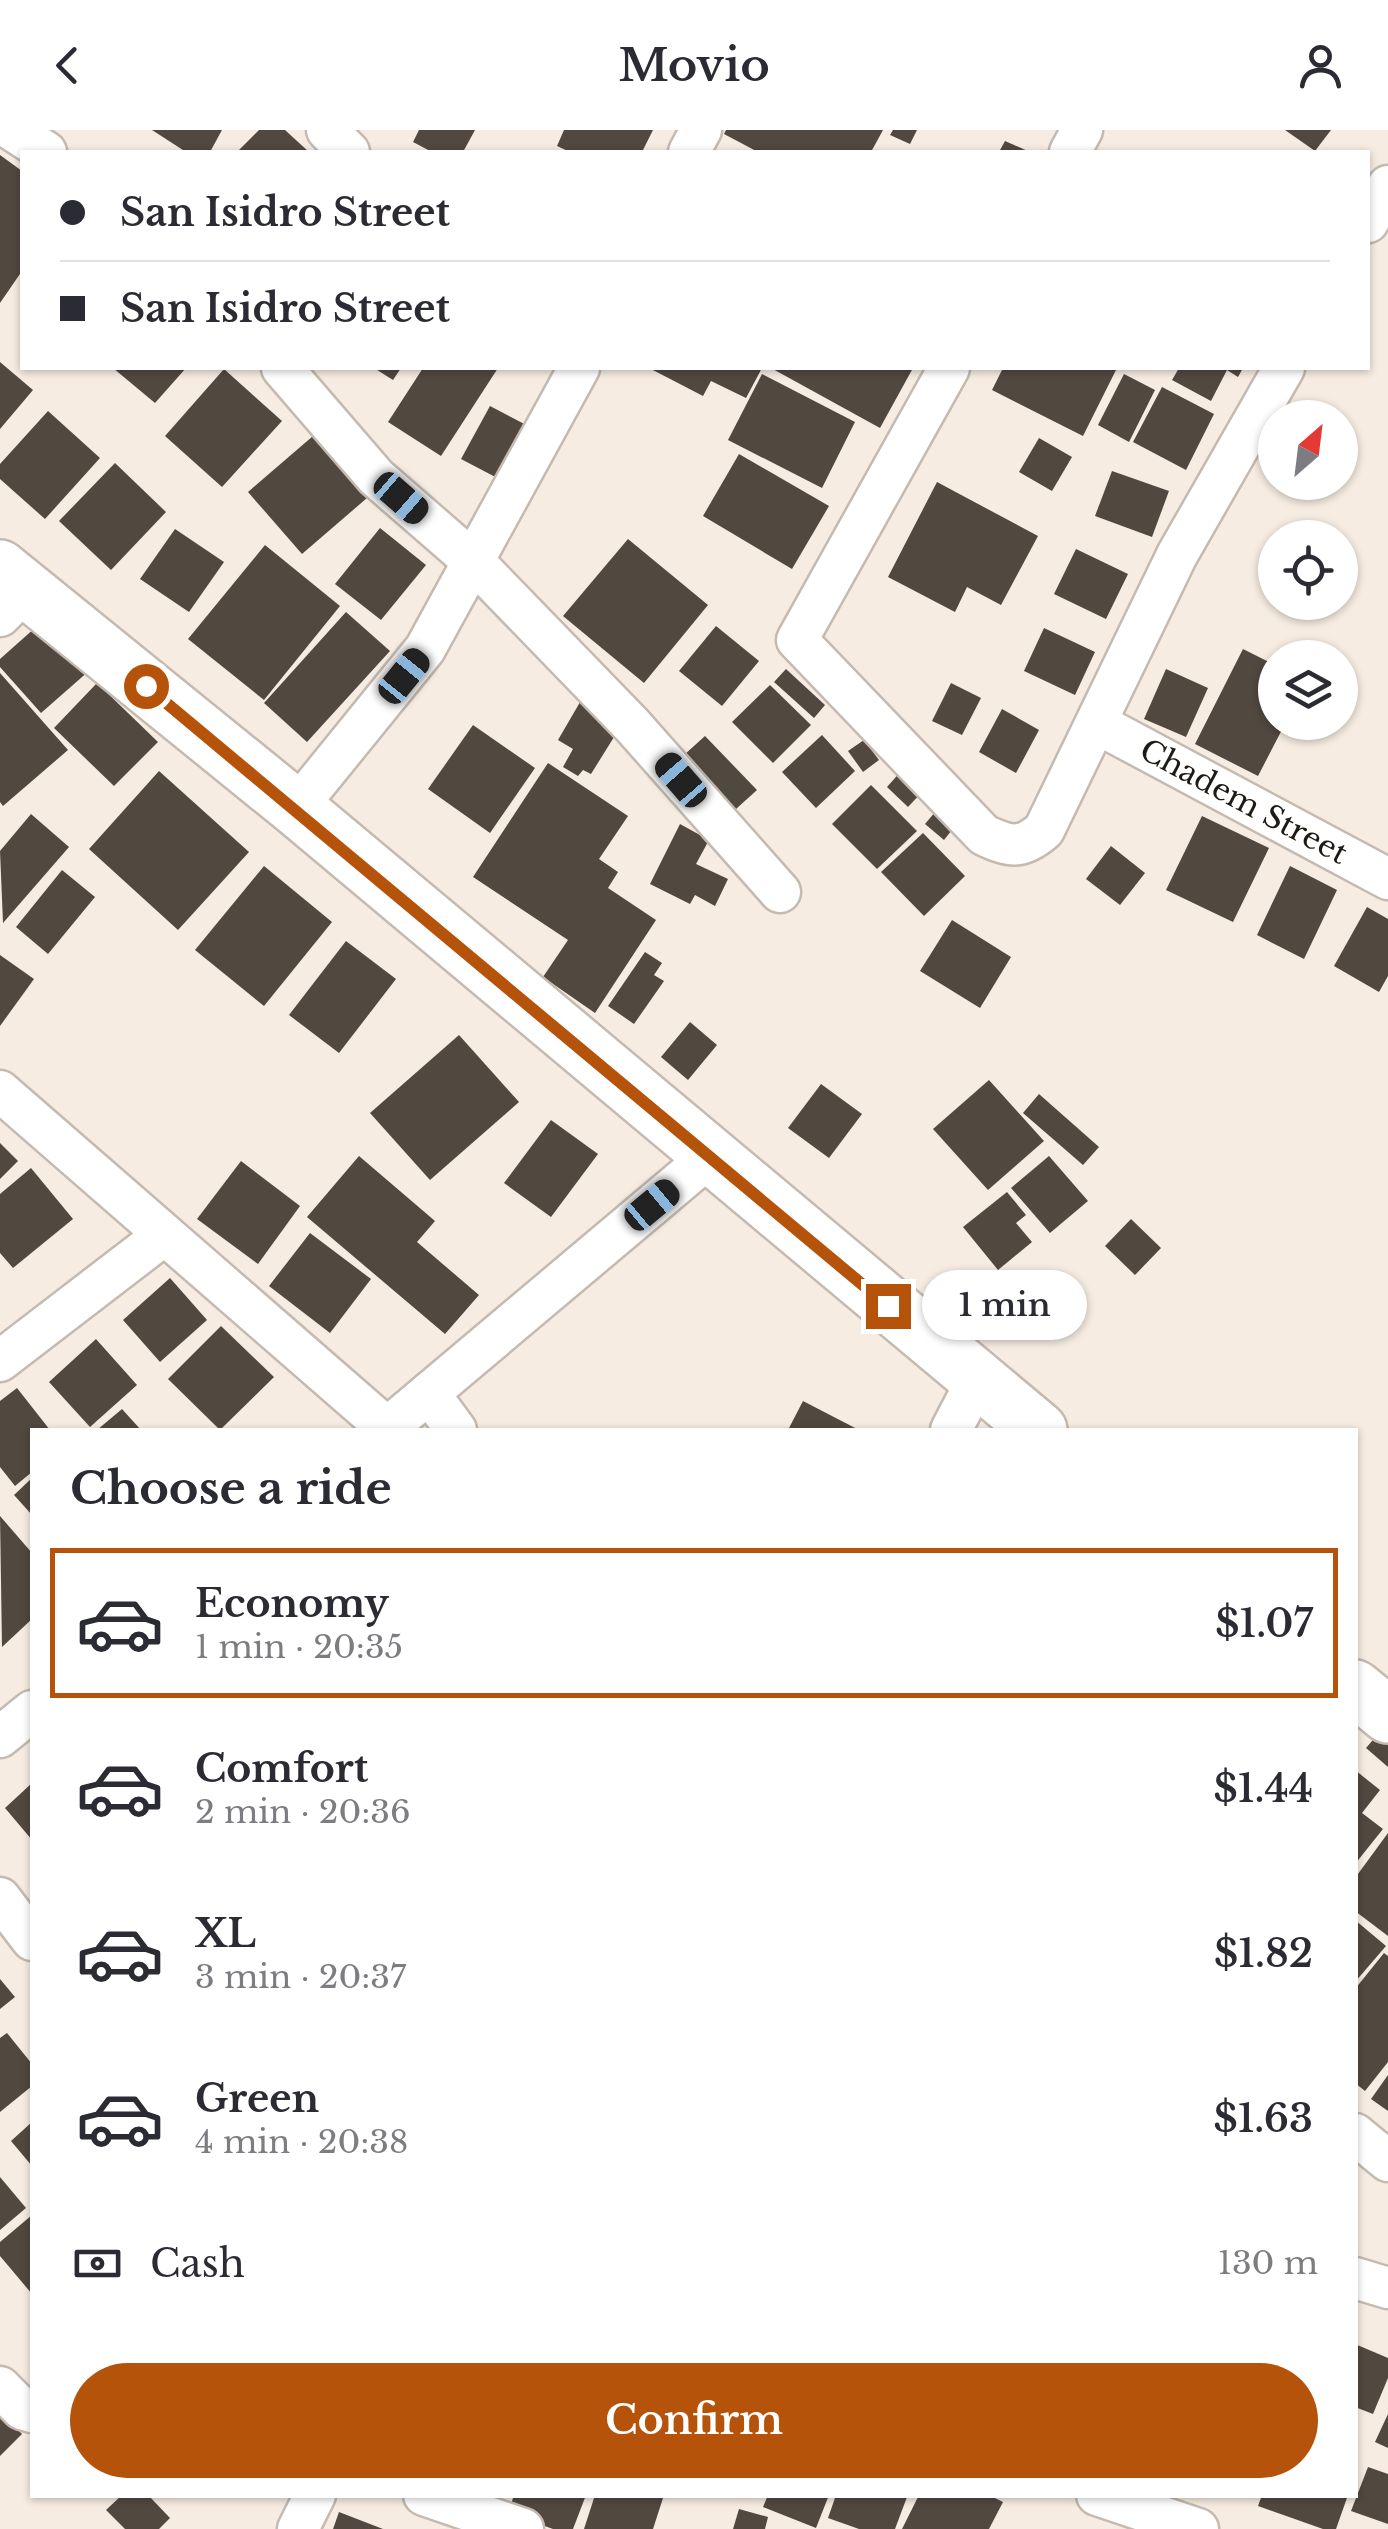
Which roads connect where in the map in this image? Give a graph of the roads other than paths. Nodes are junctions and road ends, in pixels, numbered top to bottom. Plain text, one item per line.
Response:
1 (12, 130) edge
2 (327, 130) edge
3 (43, 150) edge
4 (347, 150) edge
5 (1388, 186) edge
6 (1370, 218) edge
7 (284, 370) edge
8 (948, 370) edge
9 (1283, 370) edge
10 (568, 373) edge
11 (476, 564) junction
12 (9, 591) edge
13 (1098, 724) junction
14 (296, 808) junction
15 (1388, 879) edge
16 (780, 892) dead end
17 (0, 1091) edge
18 (708, 1158) junction
19 (164, 1234) junction
20 (0, 1361) edge
21 (977, 1380) junction
22 (429, 1393) junction
23 (385, 1428) edge
24 (387, 1428) edge
25 (455, 1428) edge
26 (952, 1428) edge
27 (1037, 1428) edge
28 (1358, 1690) edge
29 (1388, 1715) edge
30 (0, 1898) edge
31 (30, 1937) edge
32 (1358, 2136) edge
33 (1388, 2161) edge
34 (1358, 2279) edge
35 (1388, 2288) edge
36 (0, 2387) edge
37 (30, 2411) edge
38 (314, 2498) edge
39 (433, 2498) edge
40 (1106, 2498) edge
41 (298, 2529) edge
42 (523, 2529) edge
43 (1198, 2529) edge

1 - 3 street
2 - 4 street
5 - 6 street
7 - 11 street
8 - 13 street
9 - 13 street
10 - 11 street
11 - 14 street
11 - 16 street
12 - 14 street
13 - 15 street, Chadem Street
14 - 18 street
17 - 19 street
18 - 21 street
18 - 22 street
19 - 20 street
19 - 23 street
21 - 26 street
21 - 27 street
22 - 24 street
22 - 25 street
28 - 29 street
30 - 31 street
32 - 33 street
34 - 35 street
36 - 37 street
38 - 41 street
39 - 42 street
40 - 43 street

